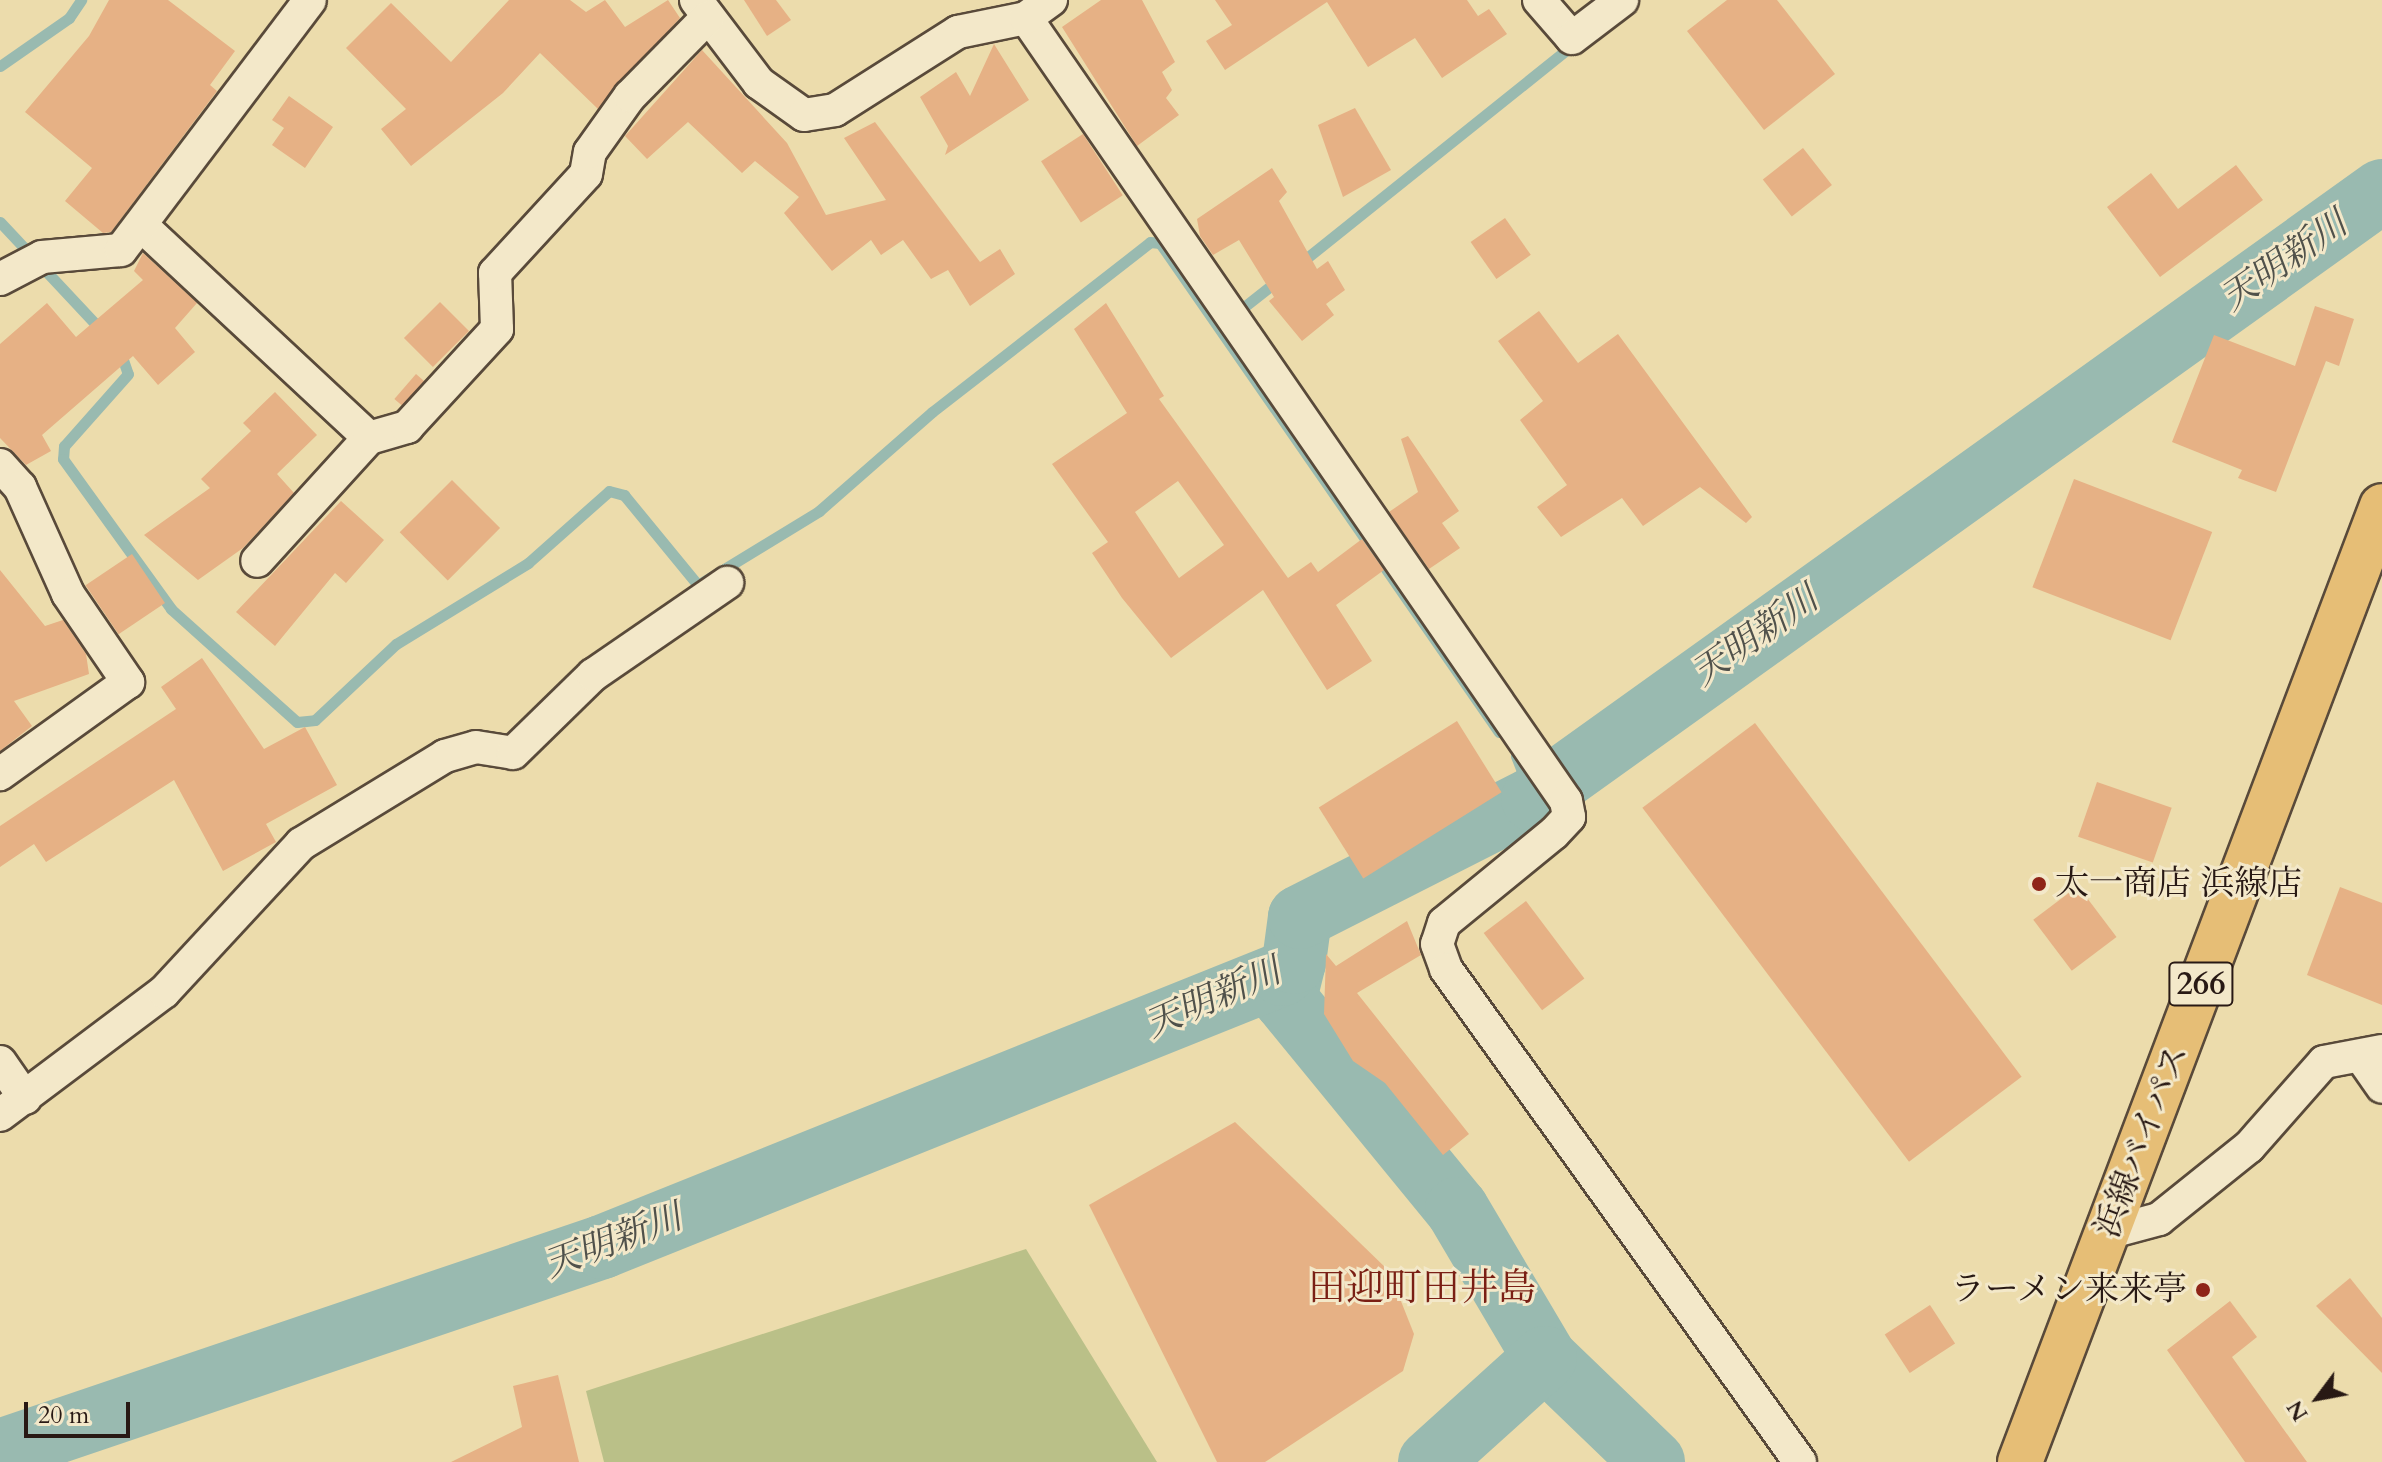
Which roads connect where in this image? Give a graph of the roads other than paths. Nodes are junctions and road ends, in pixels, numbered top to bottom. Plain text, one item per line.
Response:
1 (310, 0) edge
2 (1539, 0) edge
3 (1622, 0) edge
4 (702, 8) edge
5 (1039, 9) edge
6 (142, 226) junction
7 (0, 279) edge
8 (369, 438) junction
9 (0, 465) edge
10 (2382, 506) edge
11 (257, 561) dead end
12 (727, 583) dead end
13 (0, 774) edge
14 (2372, 1054) edge
15 (0, 1062) edge
16 (2382, 1087) edge
17 (12, 1106) edge
18 (2107, 1233) junction
19 (1800, 1462) edge
20 (2020, 1462) edge

1 - 6 street
2 - 3 street
4 - 5 street
4 - 8 street
5 - 19 street
6 - 7 street
6 - 8 street
8 - 11 street
9 - 13 street
10 - 18 highway, 浜線バイパス / 266
12 - 17 street
14 - 16 street
14 - 18 street
15 - 17 street
18 - 20 highway, 浜線バイパス / 266

